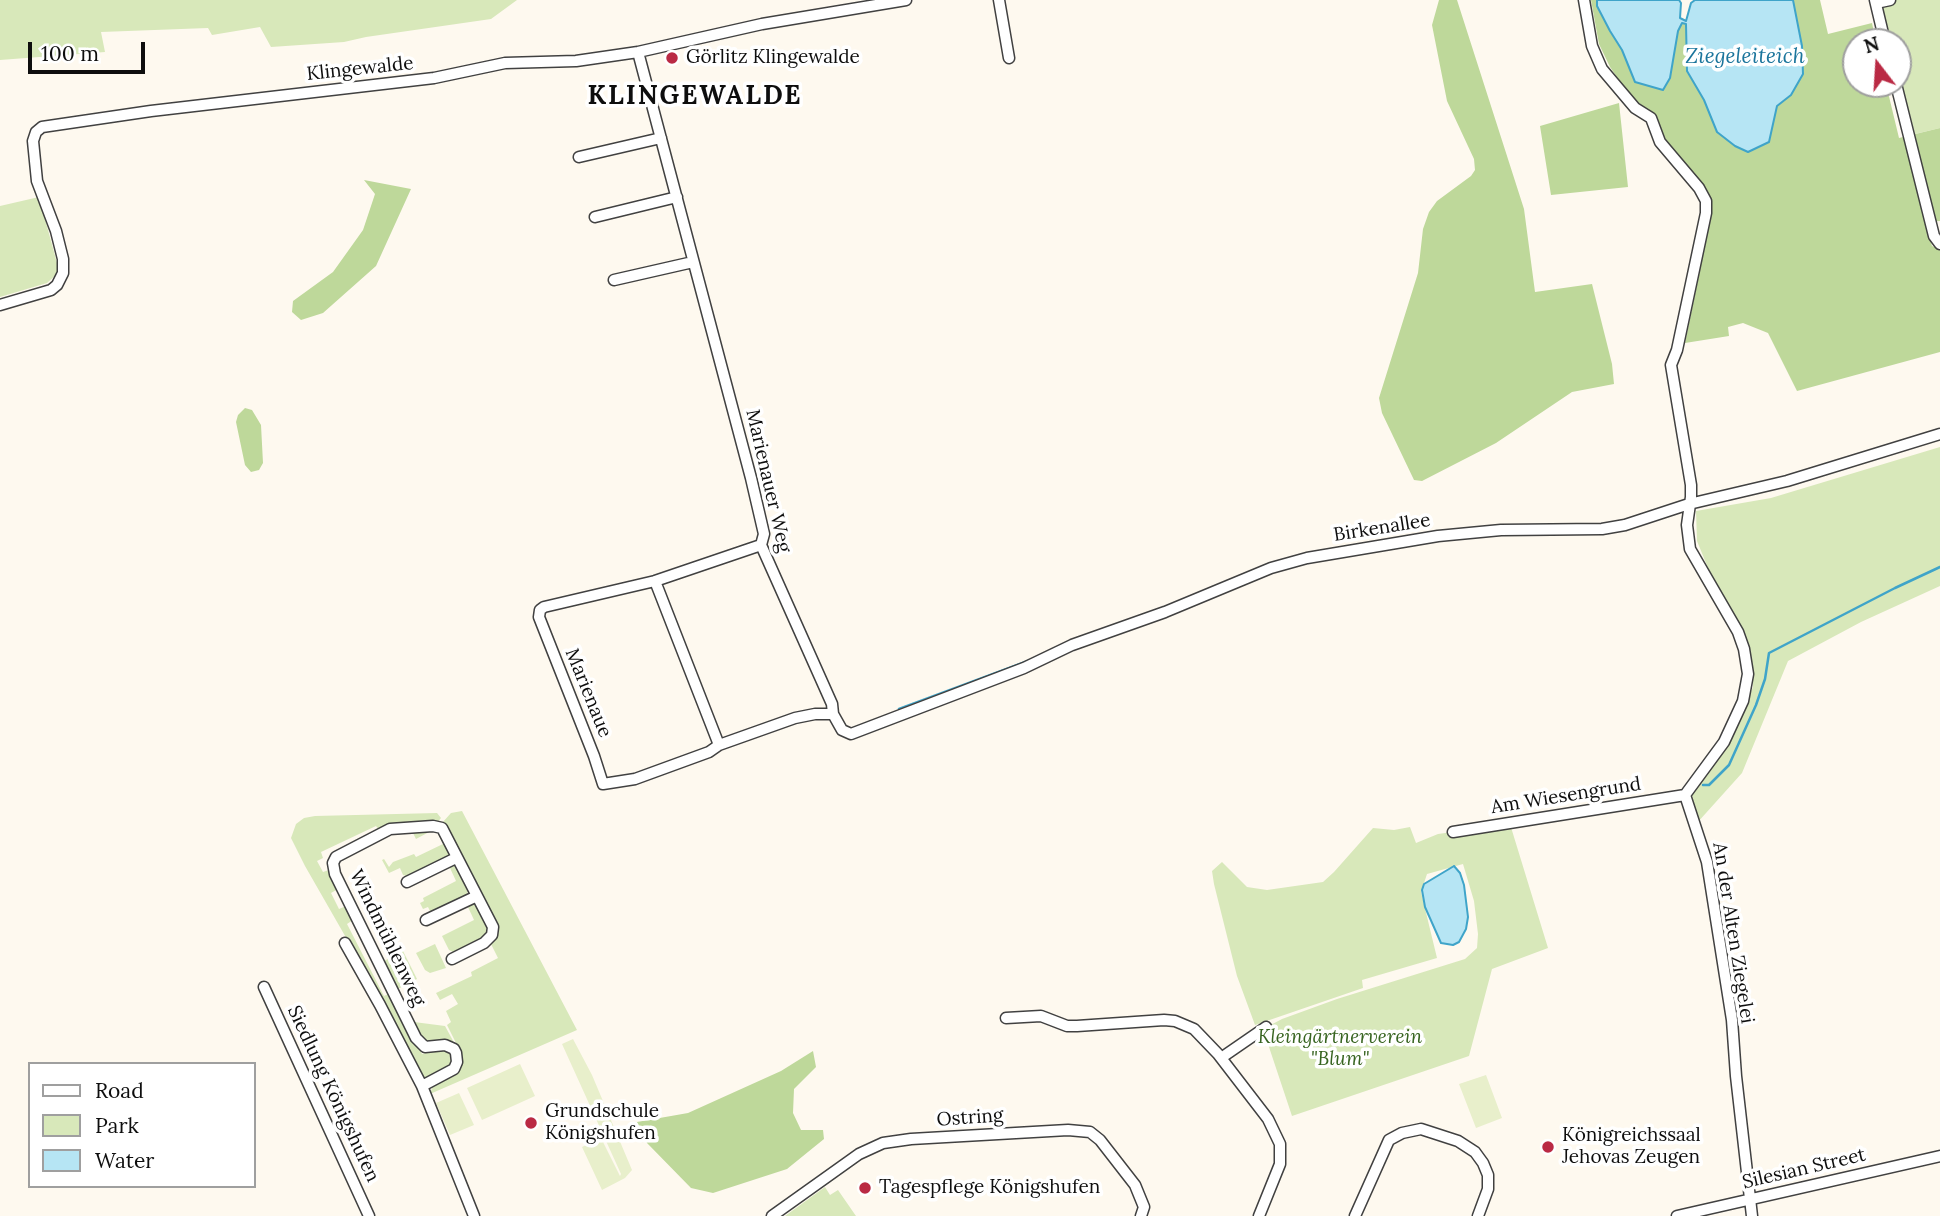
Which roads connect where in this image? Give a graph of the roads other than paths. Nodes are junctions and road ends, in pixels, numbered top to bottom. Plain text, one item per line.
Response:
1 (906, 0) edge
2 (999, 0) edge
3 (1584, 0) edge
4 (1890, 0) edge
5 (1875, 2) edge
6 (1882, 28) edge
7 (638, 52) junction
8 (1009, 58) dead end
9 (1900, 98) edge
10 (661, 138) junction
11 (579, 157) dead end
12 (677, 197) junction
13 (595, 217) dead end
14 (1940, 244) edge
15 (693, 262) junction
16 (614, 280) dead end
17 (0, 305) edge
18 (1940, 434) edge
19 (1689, 504) junction
20 (761, 545) junction
21 (655, 580) junction
22 (833, 715) junction
23 (850, 734) joint
24 (719, 745) junction
25 (1685, 795) junction
26 (1453, 832) dead end
27 (456, 858) junction
28 (407, 883) dead end
29 (477, 896) junction
30 (426, 920) dead end
31 (345, 943) dead end
32 (452, 959) dead end
33 (264, 987) dead end
34 (1006, 1018) dead end
35 (1266, 1027) dead end
36 (1221, 1058) junction
37 (422, 1086) junction
38 (1940, 1156) edge
39 (1751, 1198) junction
40 (369, 1216) edge
41 (474, 1216) edge
42 (772, 1216) edge
43 (1141, 1216) edge
44 (1259, 1216) edge
45 (1355, 1216) edge
46 (1478, 1216) edge
47 (1677, 1216) edge
48 (1752, 1216) edge

1 - 7 street, Klingewalde
2 - 8 street
3 - 19 street
4 - 5 street
5 - 6 street
7 - 10 street, Marienauer Weg
7 - 17 street, Klingewalde
9 - 14 street
10 - 11 street
10 - 12 street, Marienauer Weg
12 - 13 street
12 - 15 street, Marienauer Weg
15 - 16 street
15 - 20 street, Marienauer Weg
18 - 19 street, Birkenallee
19 - 23 street, Birkenallee
19 - 25 street
20 - 21 street, Marienaue
20 - 22 street, Marienauer Weg
21 - 24 street
21 - 24 street, Marienaue
22 - 23 street, Marienauer Weg
22 - 24 street, Marienaue
25 - 26 street, Am Wiesengrund
25 - 39 street, An der Alten Ziegelei
27 - 28 street
27 - 29 street, Windmühlenweg
27 - 37 street, Windmühlenweg
29 - 30 street
29 - 32 street, Windmühlenweg
31 - 37 street, Windmühlenweg
33 - 40 street, Siedlung Königshufen
34 - 36 street
35 - 36 street
36 - 44 street
37 - 41 street, Windmühlenweg
38 - 39 street, Silesian Street
39 - 47 street, Silesian Street
39 - 48 street, An der Alten Ziegelei
42 - 43 street, Ostring
45 - 46 street

